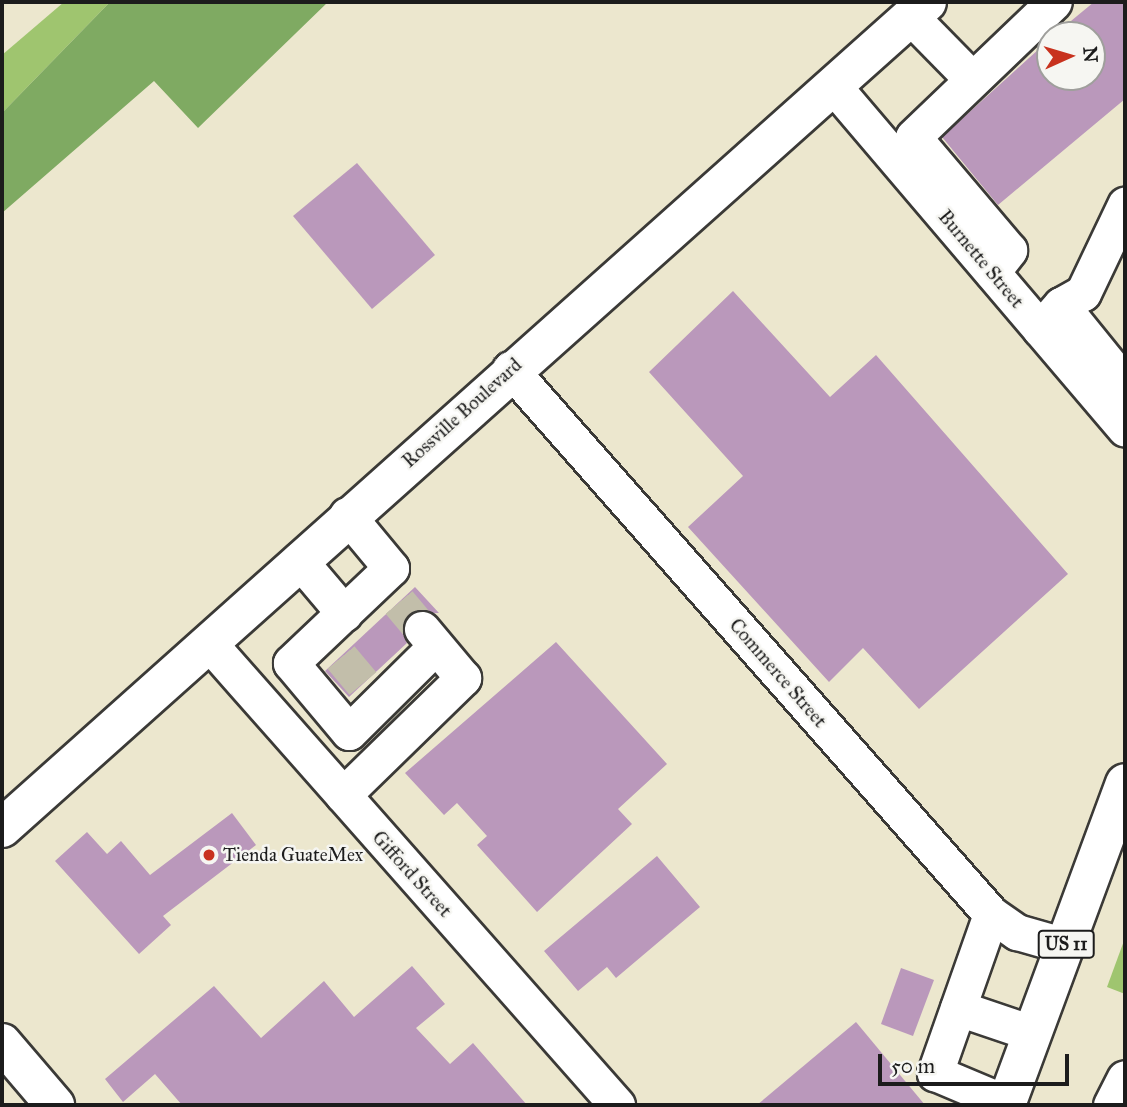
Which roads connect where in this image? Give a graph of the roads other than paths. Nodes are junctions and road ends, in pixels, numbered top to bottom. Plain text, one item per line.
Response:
1 (1051, 3) edge
2 (919, 9) edge
3 (970, 77) junction
4 (836, 89) junction
5 (904, 147) junction
6 (1125, 205) edge
7 (1050, 317) junction
8 (510, 369) junction
9 (1125, 384) edge
10 (1125, 429) edge
11 (347, 515) junction
12 (299, 560) junction
13 (336, 634) junction
14 (208, 642) junction
15 (405, 676) junction
16 (302, 677) junction
17 (373, 697) junction
18 (434, 707) junction
19 (267, 709) junction
20 (346, 734) junction
21 (402, 738) junction
22 (316, 765) junction
23 (370, 769) junction
24 (1125, 783) edge
25 (343, 795) junction
26 (2, 828) edge
27 (992, 914) junction
28 (1066, 946) junction
29 (958, 1008) junction
30 (1032, 1033) junction
31 (2, 1043) edge
32 (1125, 1078) edge
33 (1006, 1104) edge
34 (55, 1105) edge
35 (617, 1105) edge
36 (1111, 1105) edge

1 - 3 street
2 - 3 street
2 - 4 main road, Rossville Boulevard
3 - 5 street
4 - 5 street, Burnette Street
4 - 8 main road, Rossville Boulevard
5 - 7 street, Burnette Street
6 - 7 street
7 - 9 street
7 - 10 street, Burnette Street
8 - 11 main road, Rossville Boulevard
8 - 27 street, Commerce Street
11 - 12 main road, Rossville Boulevard
11 - 13 street
12 - 13 street
12 - 14 main road, Rossville Boulevard
13 - 16 street
14 - 19 street, Gifford Street
14 - 26 main road, Rossville Boulevard
15 - 17 street
15 - 18 street
15 - 18 street
16 - 19 street
16 - 20 street
17 - 20 street
17 - 21 street
18 - 21 street
19 - 22 street, Gifford Street
20 - 22 street
20 - 23 street
21 - 23 street
22 - 25 street, Gifford Street
23 - 25 street
24 - 28 main road, US 11
25 - 35 street, Gifford Street
27 - 28 street, Commerce Street
27 - 29 street
28 - 30 main road, US 11
29 - 30 street
29 - 33 street
30 - 33 main road, US 11
31 - 34 main road
32 - 36 street

